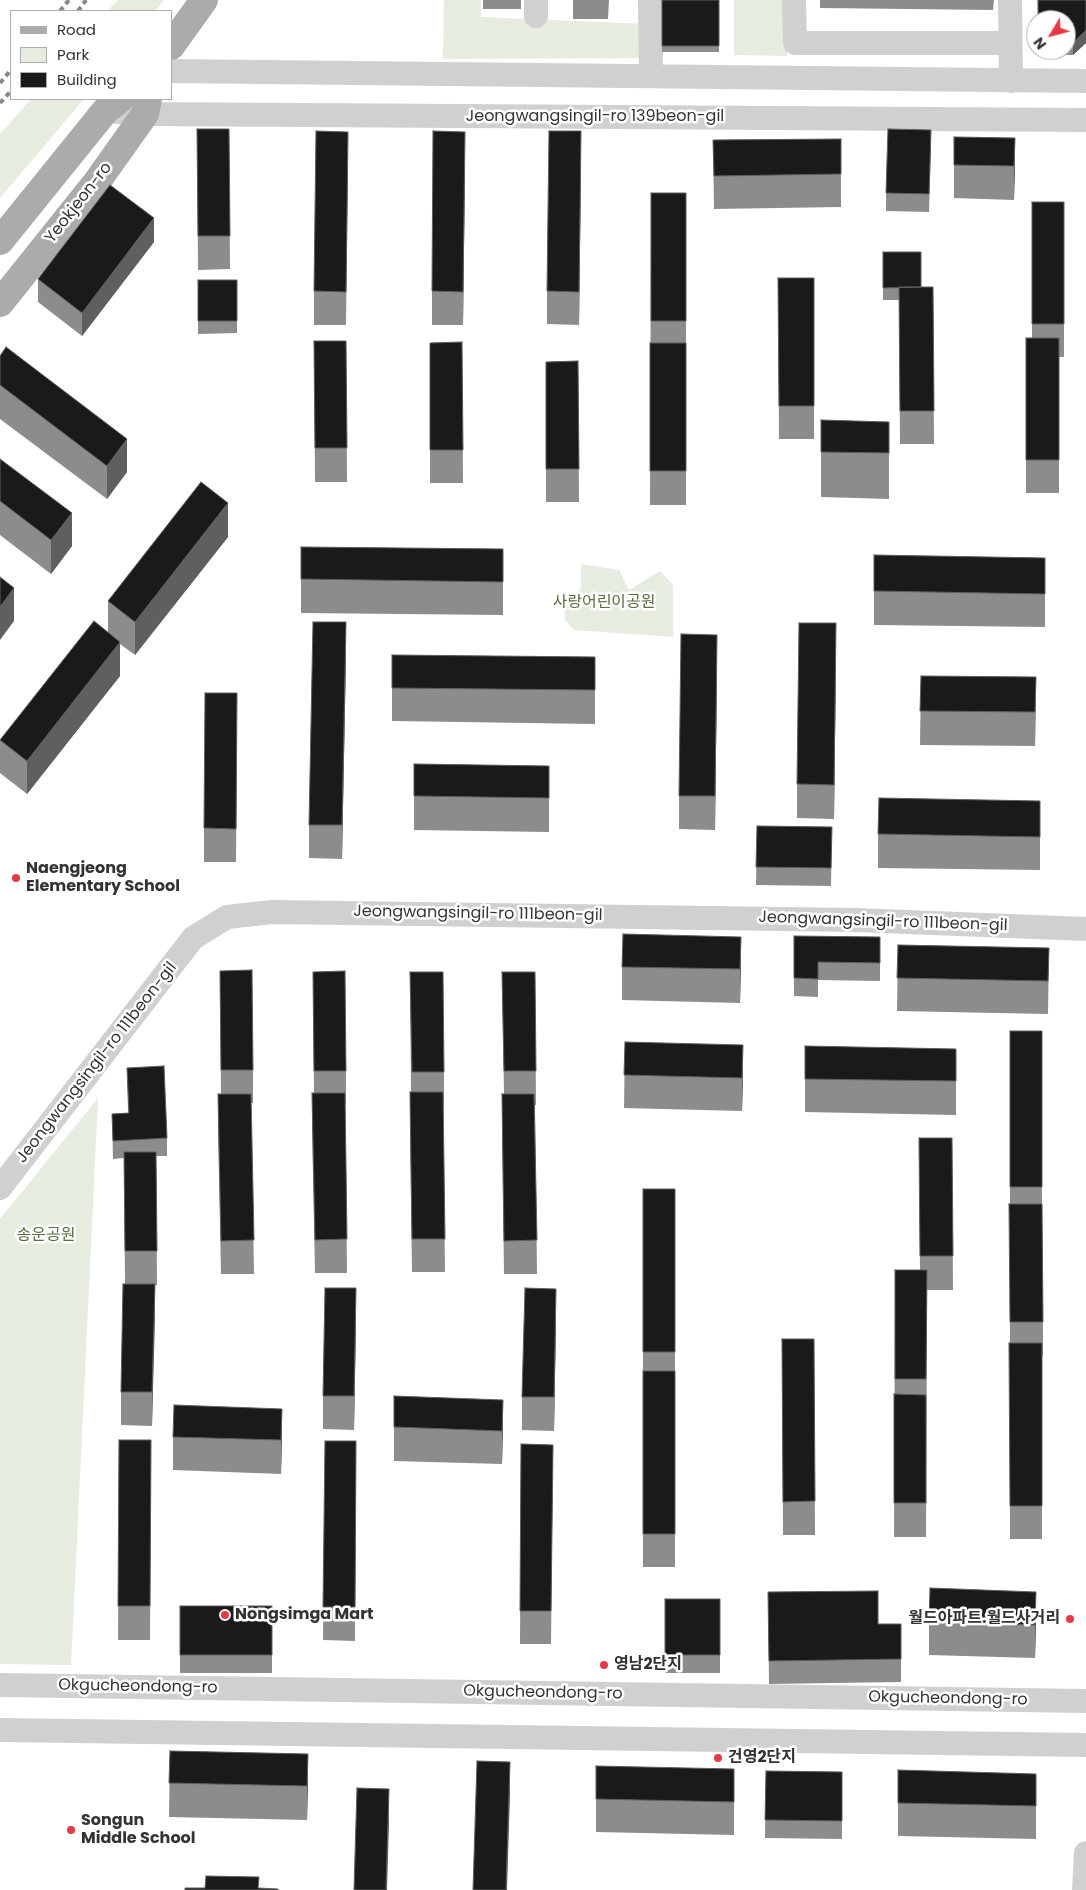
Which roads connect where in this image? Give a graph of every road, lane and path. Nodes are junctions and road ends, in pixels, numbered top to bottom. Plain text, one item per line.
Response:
1 (204, 0) edge
2 (650, 0) edge
3 (794, 0) edge
4 (1010, 0) edge
5 (1010, 43) junction
6 (172, 45) edge
7 (172, 72) edge
8 (651, 76) junction
9 (1010, 81) junction
10 (1086, 81) edge
11 (112, 105) edge
12 (147, 107) edge
13 (1086, 120) edge
14 (0, 241) edge
15 (0, 303) edge
16 (1086, 929) edge
17 (0, 1188) edge
18 (0, 1685) edge
19 (1086, 1701) edge
20 (0, 1730) edge
21 (1086, 1745) edge
22 (1086, 1853) edge
23 (1084, 1890) edge

1 - 6 main road
2 - 8 street
3 - 5 street
4 - 5 street
5 - 9 street
7 - 8 street
8 - 9 street
9 - 10 street
11 - 12 street, Jeongwangsingil-ro 139beon-gil
11 - 14 main road
12 - 13 street, Jeongwangsingil-ro 139beon-gil
12 - 15 main road, Yeokjeon-ro
16 - 17 street, Jeongwangsingil-ro 111beon-gil
18 - 19 street, Okgucheondong-ro
20 - 21 street
22 - 23 street

